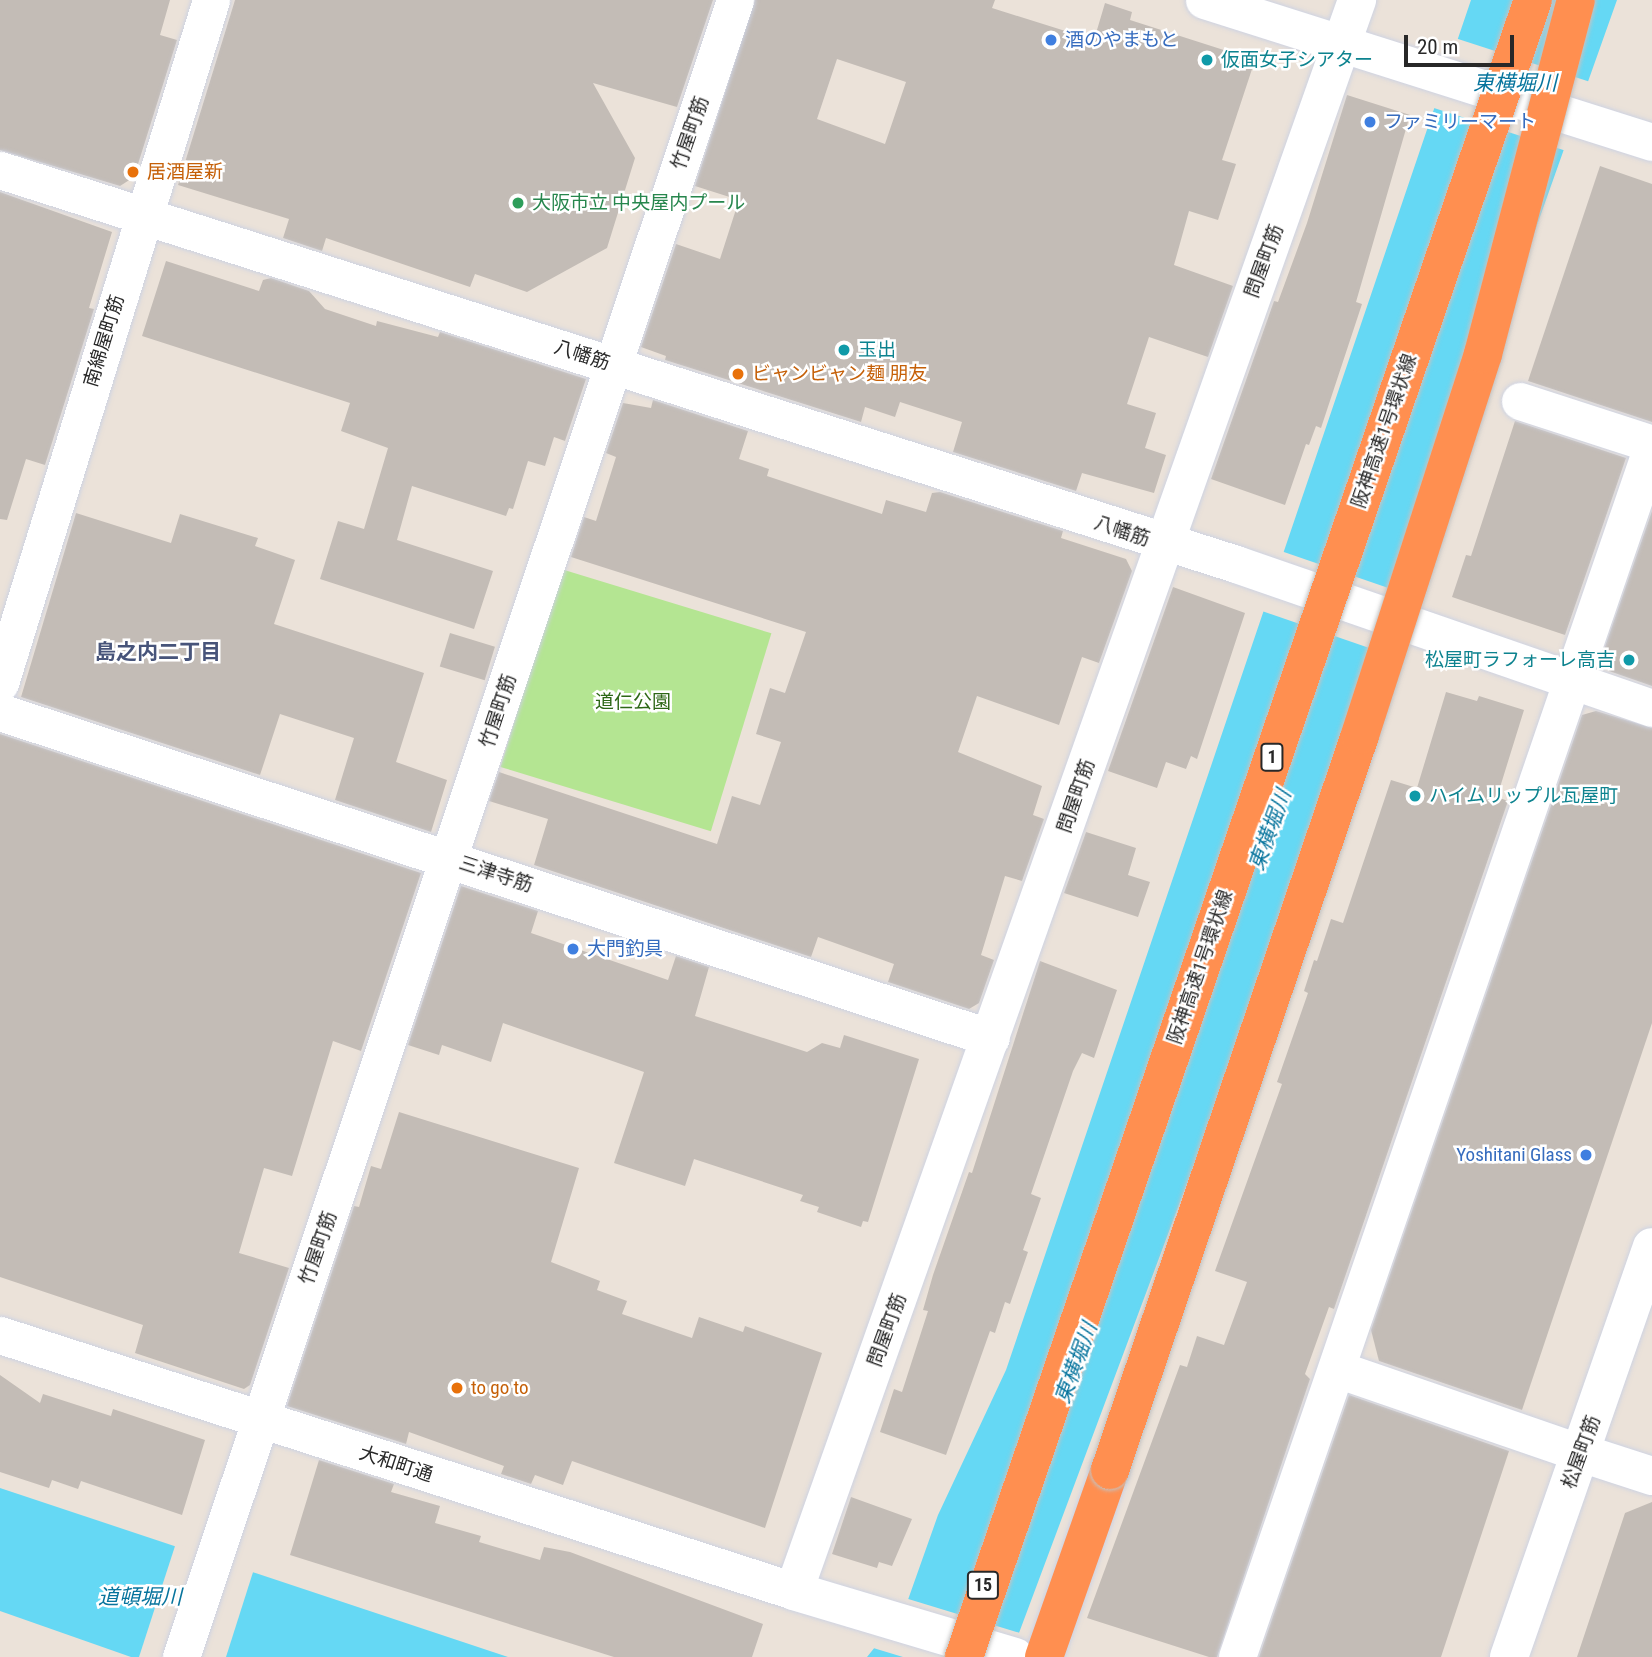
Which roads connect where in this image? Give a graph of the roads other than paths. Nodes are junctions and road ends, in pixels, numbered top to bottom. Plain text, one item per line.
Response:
1 (211, 0) edge
2 (735, 0) edge
3 (1204, 0) edge
4 (1357, 0) edge
5 (1533, 0) edge
6 (1576, 0) edge
7 (1342, 41) junction
8 (1652, 142) edge
9 (0, 170) edge
10 (143, 214) junction
11 (611, 365) junction
12 (1520, 401) dead end
13 (1652, 445) edge
14 (1164, 544) junction
15 (1572, 680) junction
16 (0, 683) edge
17 (1652, 708) edge
18 (0, 712) edge
19 (449, 859) junction
20 (991, 1038) junction
21 (1652, 1247) edge
22 (0, 1335) edge
23 (1337, 1369) junction
24 (260, 1421) junction
25 (1581, 1453) junction
26 (1652, 1476) edge
27 (1012, 1514) junction
28 (794, 1591) junction
29 (181, 1657) edge
30 (954, 1657) edge
31 (964, 1657) edge
32 (1014, 1657) edge
33 (1044, 1657) edge
34 (1237, 1657) edge
35 (1509, 1657) edge

1 - 10 street, 南綿屋町筋
2 - 11 street, 竹屋町筋
3 - 7 street
4 - 7 street, 問屋町筋
5 - 27 highway, 阪神高速1号環状線 / 1, bridge
6 - 33 highway, bridge
7 - 8 street, bridge
7 - 14 street, 問屋町筋
9 - 10 street, 八幡筋
10 - 11 street, 八幡筋
10 - 16 street, 南綿屋町筋
11 - 14 street, 八幡筋
11 - 19 street, 竹屋町筋
12 - 13 street
13 - 15 street
14 - 15 street, 八幡筋, bridge
14 - 20 street, 問屋町筋
15 - 17 street, 八幡筋
15 - 23 street
18 - 19 street, 三津寺筋
19 - 20 street, 三津寺筋
19 - 24 street, 竹屋町筋
20 - 28 street, 問屋町筋
21 - 25 street, 松屋町筋
22 - 24 street, 大和町通
23 - 25 street
23 - 34 street
24 - 28 street, 大和町通
24 - 29 street, 竹屋町筋
25 - 26 street
25 - 35 street, 松屋町筋
27 - 30 highway, 15, bridge
27 - 31 highway, 阪神高速1号環状線 / 1, bridge
28 - 32 street

